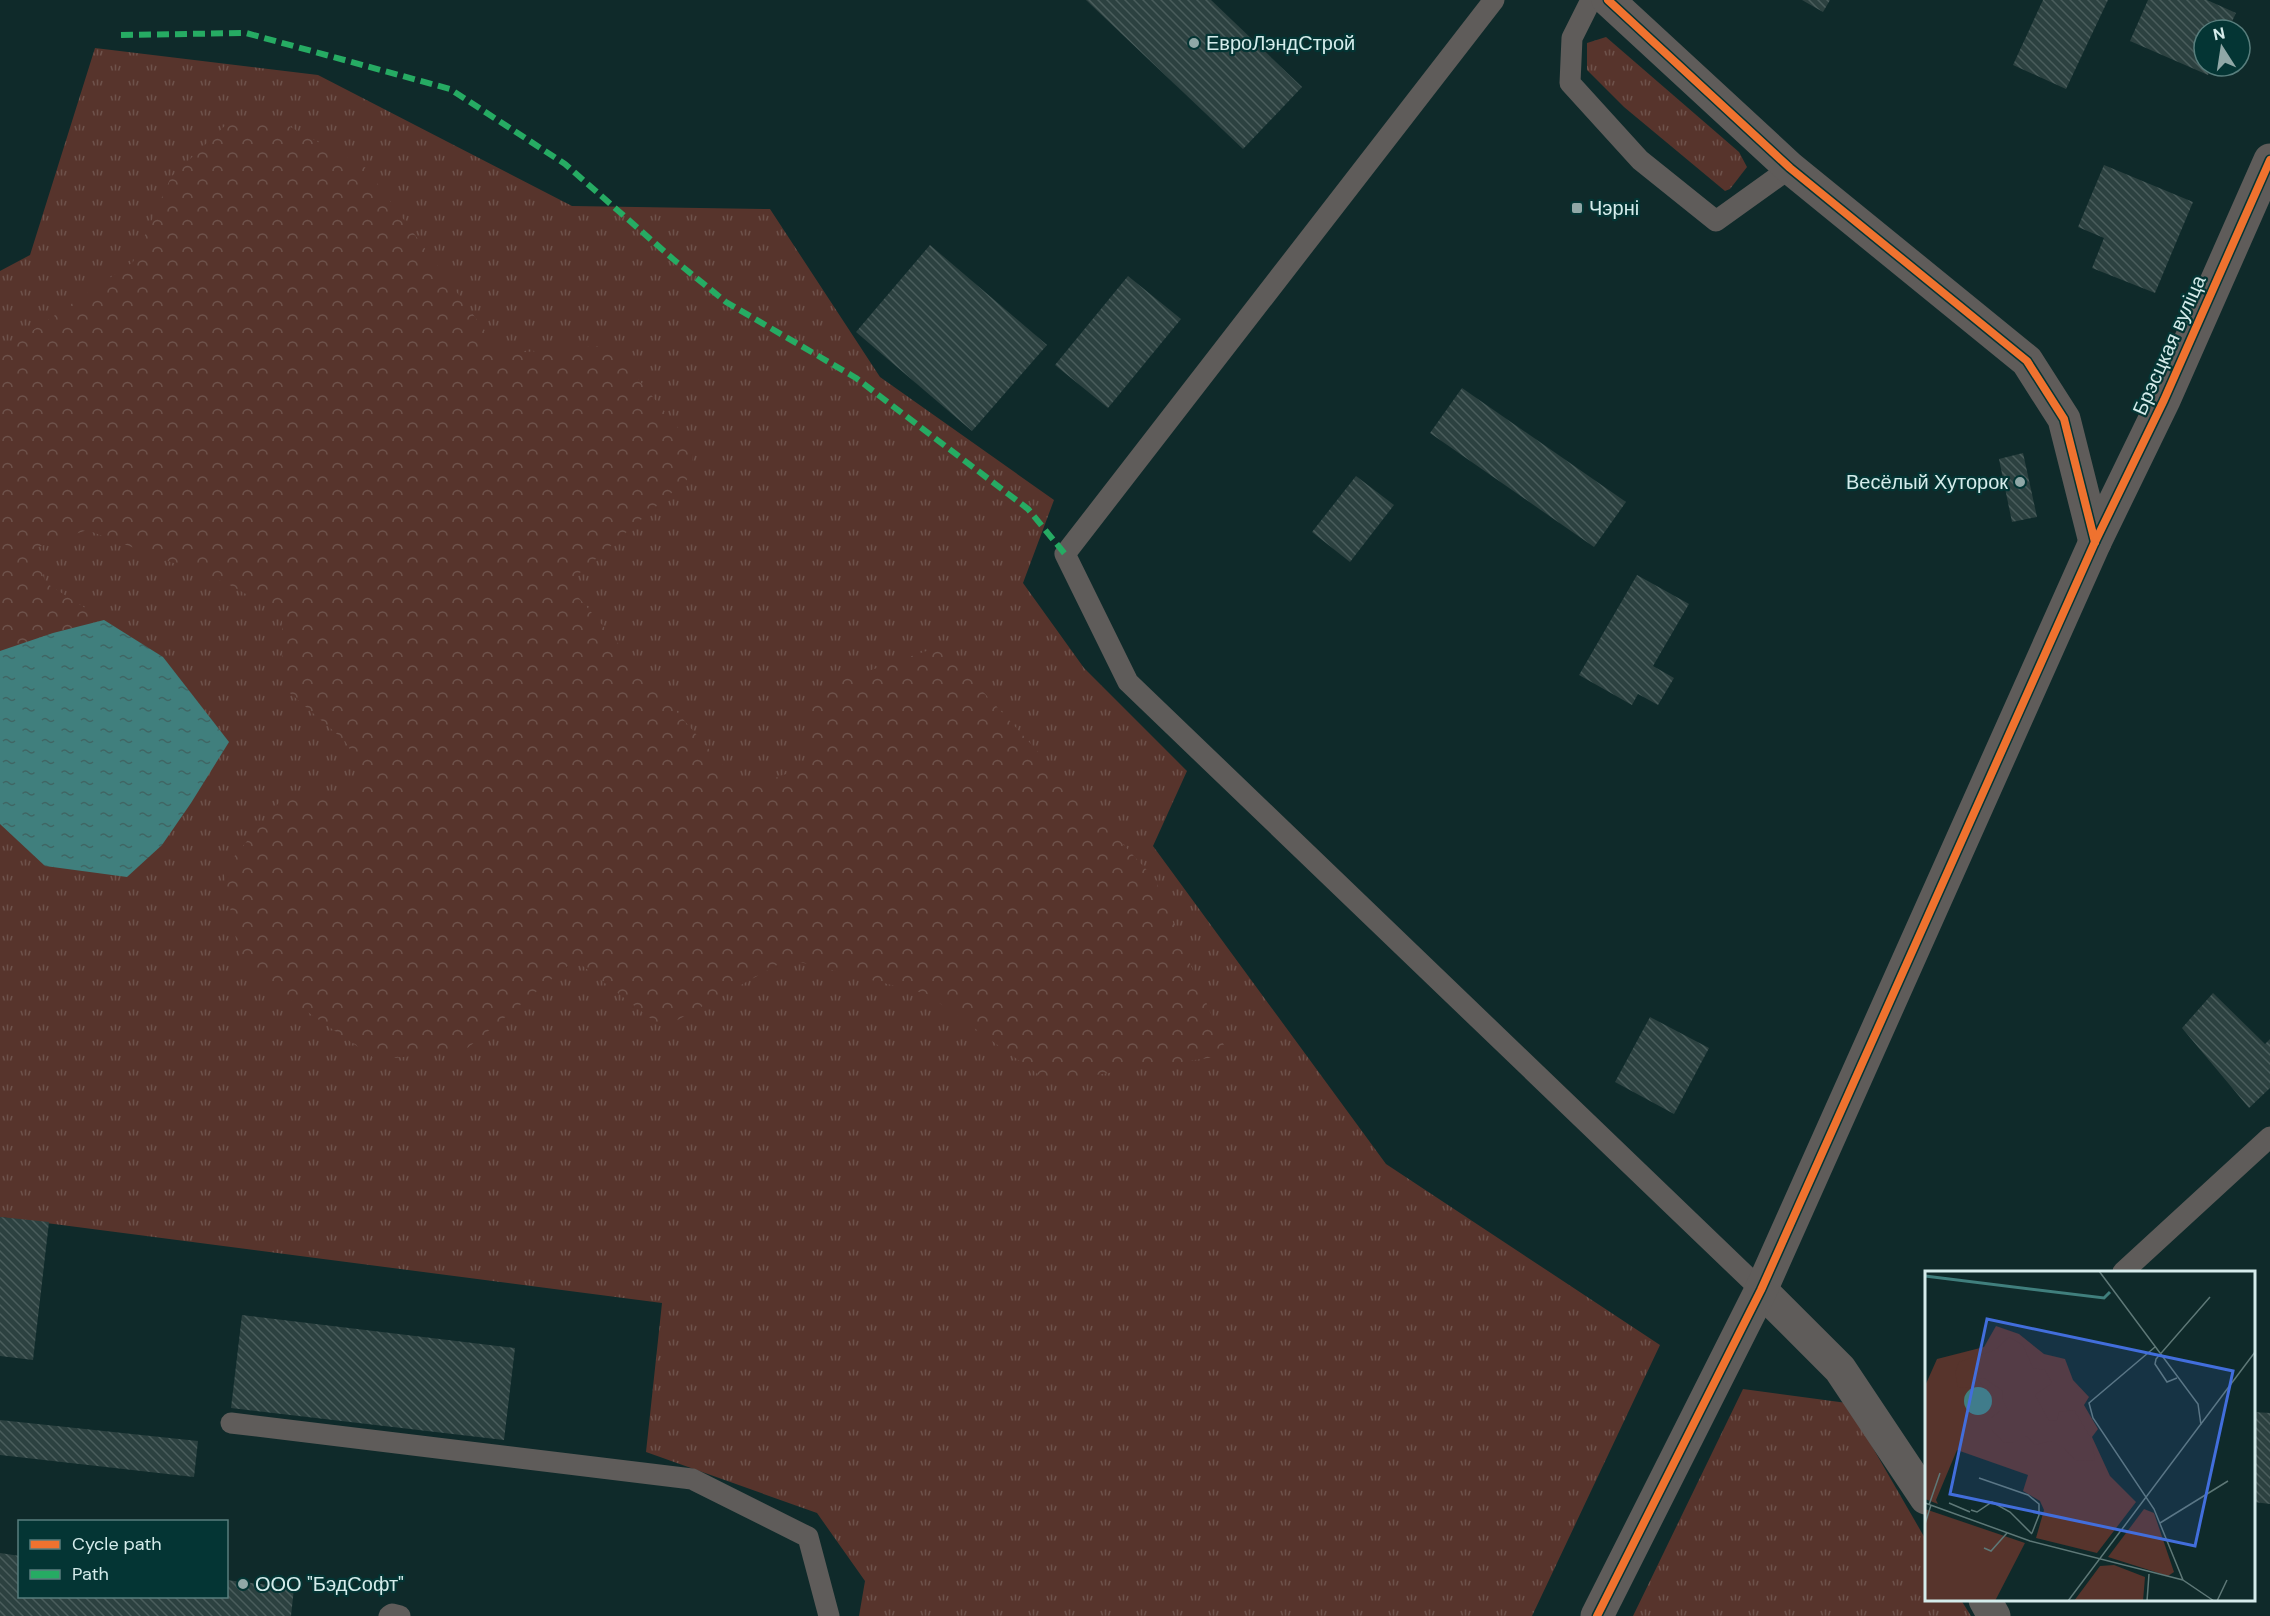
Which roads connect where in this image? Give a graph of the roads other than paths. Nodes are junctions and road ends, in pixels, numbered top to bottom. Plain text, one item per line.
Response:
1 (1494, 0) edge
2 (1592, 0) edge
3 (1608, 0) edge
4 (2270, 160) edge
5 (1790, 168) junction
6 (2095, 542) junction
7 (2270, 1137) edge
8 (2123, 1271) edge
9 (1761, 1290) junction
10 (231, 1423) dead end
11 (1924, 1486) edge
12 (1985, 1601) edge
13 (389, 1616) edge
14 (400, 1616) edge
15 (829, 1616) edge
16 (1597, 1616) edge
17 (1994, 1616) edge

1 - 9 lane
2 - 5 lane
3 - 5 street
4 - 6 street, Брэсцкая вуліца
5 - 6 street
6 - 9 street, Брэсцкая вуліца
7 - 8 lane
9 - 11 street
9 - 16 street, Брэсцкая вуліца
10 - 15 lane
12 - 17 street
13 - 14 lane

